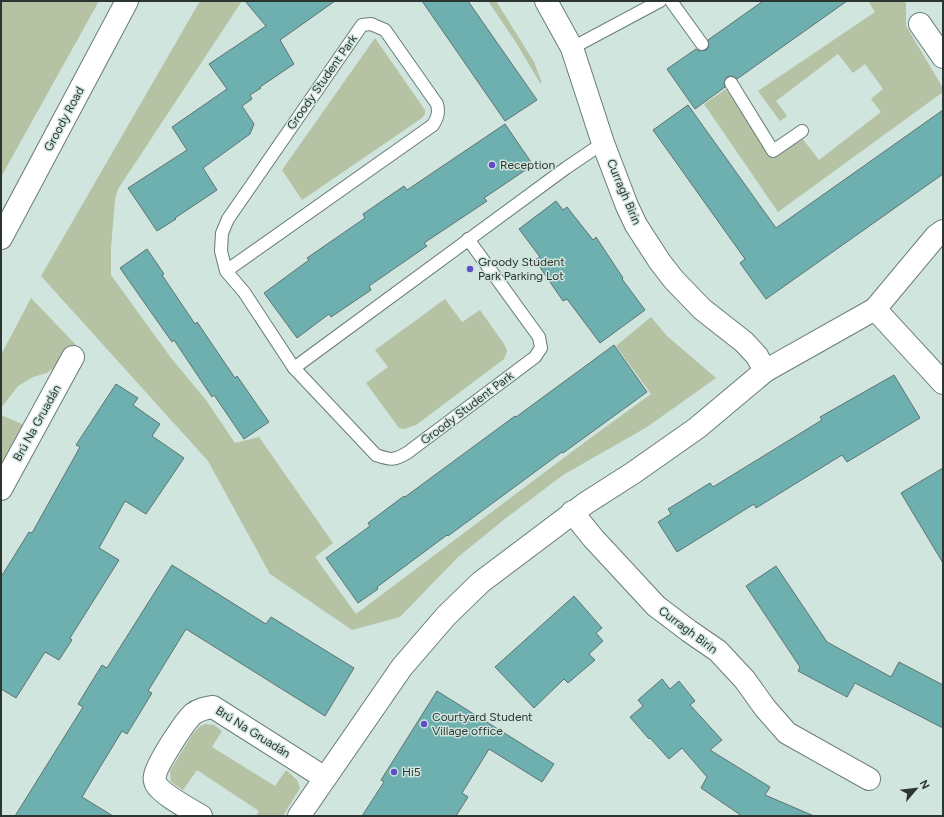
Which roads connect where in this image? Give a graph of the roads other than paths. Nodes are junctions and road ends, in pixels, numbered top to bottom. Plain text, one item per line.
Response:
1 (127, 1) edge
2 (546, 1) edge
3 (660, 1) edge
4 (671, 1) edge
5 (920, 24) dead end
6 (702, 44) dead end
7 (572, 48) junction
8 (942, 55) edge
9 (731, 83) dead end
10 (802, 131) dead end
11 (603, 143) junction
12 (943, 231) edge
13 (1, 238) edge
14 (468, 239) junction
15 (226, 271) junction
16 (875, 309) junction
17 (73, 358) dead end
18 (294, 368) junction
19 (765, 371) junction
20 (943, 382) edge
21 (1, 489) edge
22 (572, 512) junction
23 (325, 778) junction
24 (869, 779) dead end
25 (201, 816) edge
26 (299, 816) edge

1 - 13 street, Groody Road
2 - 7 street, Curragh Birin
3 - 7 lane
4 - 6 lane
5 - 8 street
7 - 11 street, Curragh Birin
9 - 10 lane
11 - 14 lane
11 - 19 street, Curragh Birin
12 - 16 street
14 - 18 lane
14 - 18 lane, Groody Student Park
15 - 15 lane, Groody Student Park
15 - 18 lane, Groody Student Park
16 - 19 street
16 - 20 street
17 - 21 street, Brú Na Gruadán
19 - 22 street
22 - 23 street
22 - 24 street, Curragh Birin
23 - 25 street, Brú Na Gruadán
23 - 26 street

